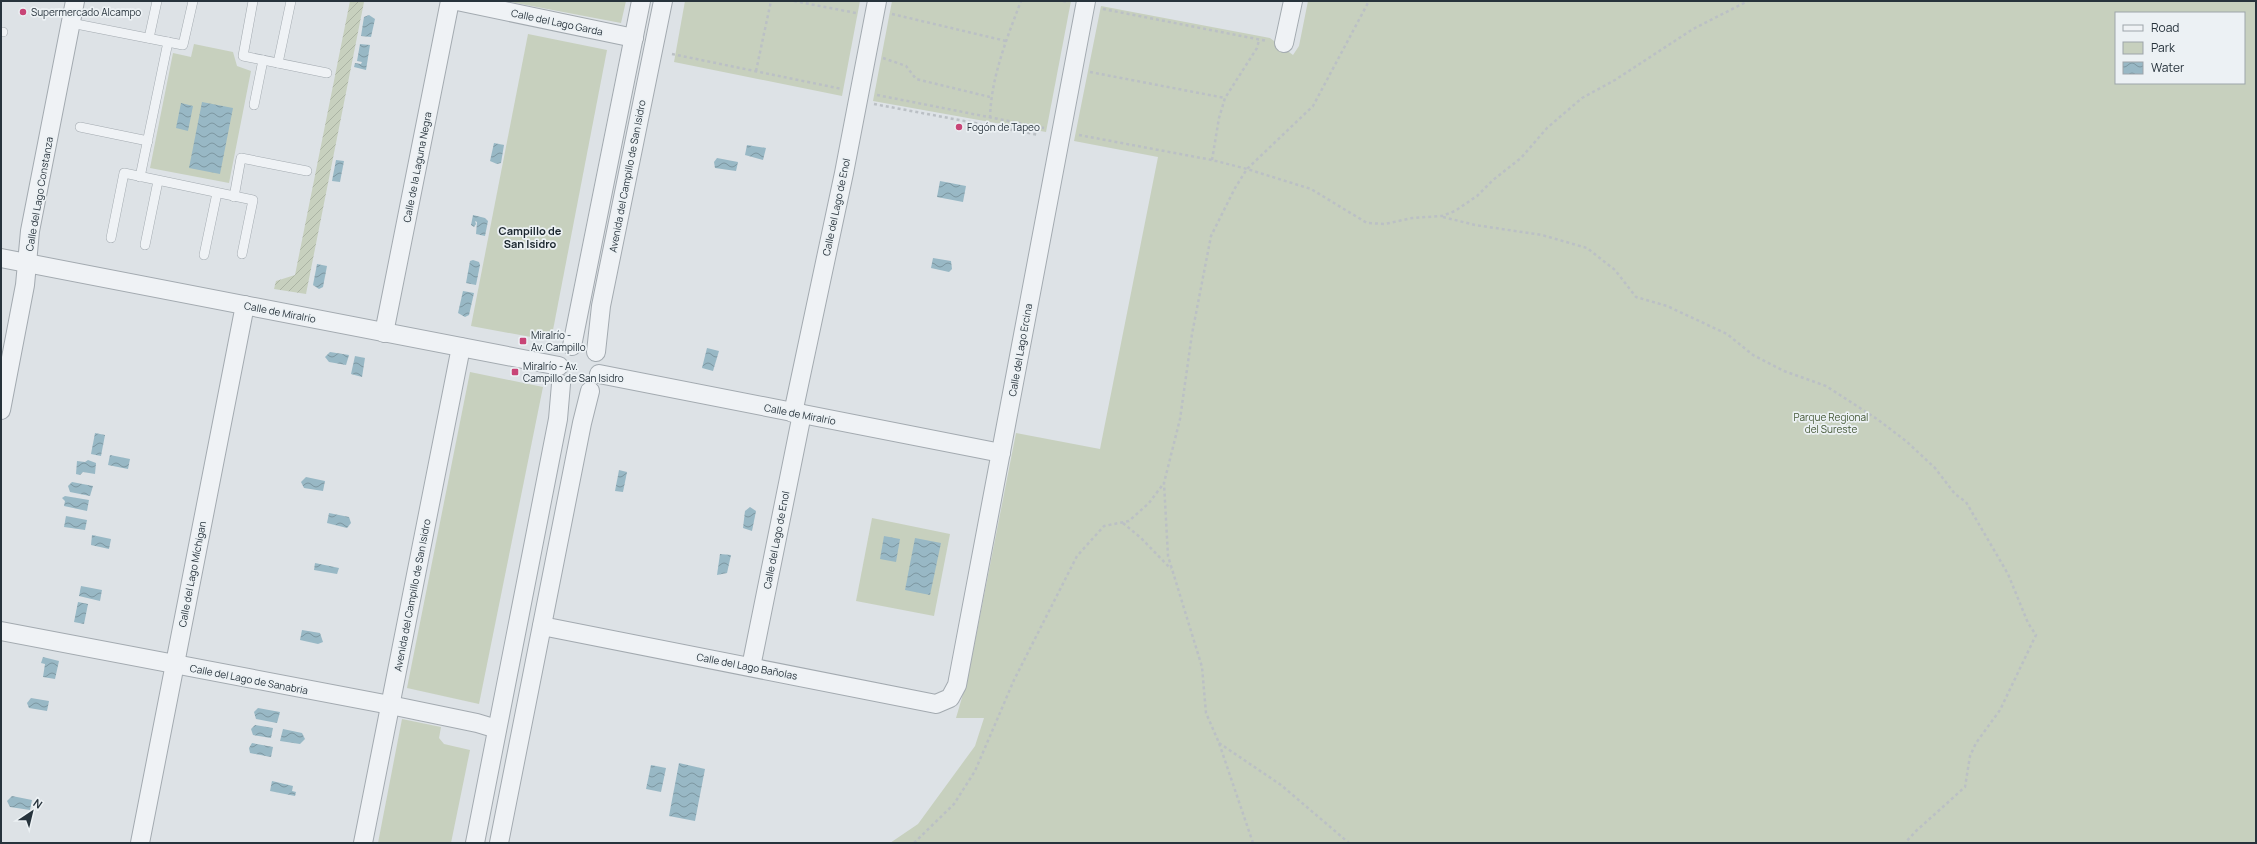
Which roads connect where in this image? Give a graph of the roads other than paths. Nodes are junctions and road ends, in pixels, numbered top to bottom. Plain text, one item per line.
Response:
1 (75, 1) edge
2 (157, 1) edge
3 (193, 1) edge
4 (253, 1) edge
5 (290, 1) edge
6 (450, 1) edge
7 (457, 1) edge
8 (641, 1) edge
9 (662, 1) edge
10 (1293, 1) edge
11 (1085, 3) edge
12 (882, 7) edge
13 (71, 23) junction
14 (149, 38) junction
15 (634, 38) junction
16 (168, 42) junction
17 (1284, 43) road end
18 (263, 60) junction
19 (278, 63) junction
20 (327, 73) dead end
21 (254, 105) dead end
22 (80, 127) dead end
23 (148, 141) junction
24 (307, 171) dead end
25 (140, 177) junction
26 (158, 181) junction
27 (217, 193) junction
28 (234, 196) junction
29 (110, 238) dead end
30 (145, 245) dead end
31 (242, 254) dead end
32 (204, 255) dead end
33 (1, 258) edge
34 (27, 262) junction
35 (245, 305) junction
36 (384, 332) junction
37 (572, 346) junction
38 (461, 347) junction
39 (596, 352) junction
40 (559, 366) junction
41 (599, 374) junction
42 (562, 384) junction
43 (590, 392) junction
44 (1, 410) edge
45 (798, 414) junction
46 (1001, 453) junction
47 (542, 626) junction
48 (1, 631) edge
49 (174, 665) junction
50 (751, 666) junction
51 (950, 698) joint
52 (390, 706) junction
53 (497, 729) junction
54 (140, 843) edge
55 (363, 843) edge
56 (475, 843) edge
57 (499, 843) edge

1 - 13 street, Calle del Lago Constanza
2 - 14 lane
3 - 16 lane
4 - 18 lane
5 - 19 lane
6 - 36 street, Calle de la Laguna Negra
7 - 15 street, Calle del Lago Garda
8 - 15 street, Avenida del Campillo de San Isidro
9 - 39 street, Avenida del Campillo de San Isidro
10 - 17 street
11 - 46 street, Calle del Lago Ercina
12 - 45 street, Calle del Lago de Enol
13 - 14 lane
13 - 34 street, Calle del Lago Constanza
14 - 16 lane
15 - 37 street, Avenida del Campillo de San Isidro
16 - 23 lane
18 - 19 lane
18 - 21 lane
19 - 20 lane
22 - 23 lane
23 - 25 lane
24 - 28 lane
25 - 26 lane
25 - 29 lane
26 - 27 lane
26 - 30 lane
27 - 28 lane
27 - 32 lane
28 - 31 lane
33 - 34 street, Calle de Miralrío
34 - 35 street, Calle de Miralrío
34 - 44 street, Calle del Lago Constanza
35 - 36 street, Calle de Miralrío
35 - 49 street, Calle del Lago Míchigan
36 - 38 street, Calle de Miralrío
37 - 39 street
37 - 40 street
38 - 40 street, Calle de Miralrío
38 - 52 street, Avenida del Campillo de San Isidro
39 - 41 street
40 - 42 street
41 - 43 street
41 - 45 street, Calle de Miralrío
42 - 43 street
42 - 53 street
43 - 47 street
45 - 46 street, Calle de Miralrío
45 - 50 street, Calle del Lago de Enol
46 - 51 street, Calle del Lago Ercina
47 - 50 street, Calle del Lago Bañolas
47 - 57 street
48 - 49 street, Calle del Lago de Sanabria
49 - 52 street, Calle del Lago de Sanabria
49 - 54 street, Calle del Lago Míchigan
50 - 51 street, Calle del Lago Bañolas
52 - 53 street, Calle del Lago de Sanabria
52 - 55 street, Avenida del Campillo de San Isidro
53 - 56 street

